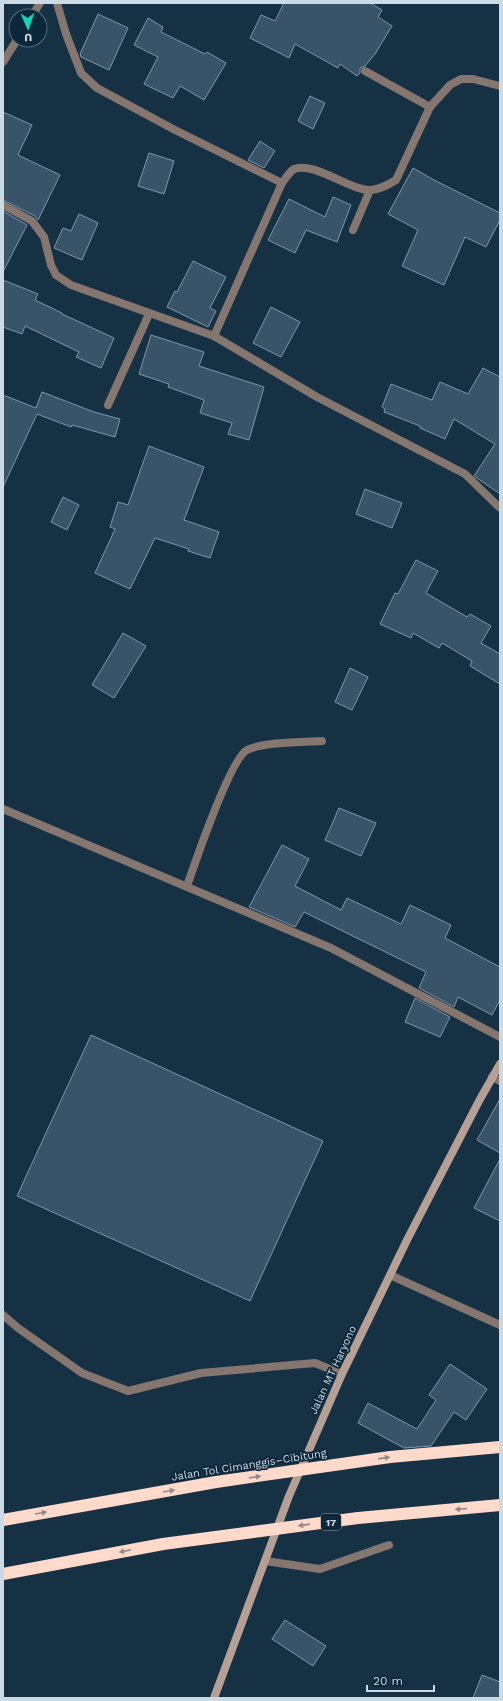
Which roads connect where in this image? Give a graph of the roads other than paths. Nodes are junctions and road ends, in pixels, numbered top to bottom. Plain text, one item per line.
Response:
1 (57, 3) edge
2 (12, 48) edge
3 (3, 62) edge
4 (365, 71) dead end
5 (500, 86) edge
6 (430, 107) junction
7 (282, 183) junction
8 (370, 190) junction
9 (3, 205) edge
10 (353, 230) dead end
11 (149, 314) junction
12 (214, 336) junction
13 (108, 405) dead end
14 (500, 508) edge
15 (322, 741) dead end
16 (3, 809) edge
17 (187, 886) junction
18 (500, 1037) edge
19 (500, 1064) edge
20 (492, 1077) junction
21 (500, 1081) edge
22 (390, 1275) junction
23 (3, 1316) edge
24 (500, 1325) edge
25 (342, 1374) junction
26 (500, 1447) edge
27 (500, 1505) edge
28 (3, 1520) edge
29 (389, 1545) dead end
30 (265, 1561) junction
31 (3, 1574) edge
32 (214, 1698) edge

1 - 7 street
2 - 3 street
4 - 6 street
5 - 6 street
6 - 8 street
7 - 8 street
7 - 12 street
8 - 10 street
9 - 11 street
11 - 12 street
11 - 13 street
12 - 14 street
15 - 17 street
16 - 17 street
17 - 18 street
19 - 20 main road, Jalan MT Haryono
20 - 21 street
20 - 22 main road, Jalan MT Haryono
22 - 24 street
22 - 25 main road, Jalan MT Haryono
23 - 25 street
25 - 30 main road, Jalan MT Haryono
28 -> 26 highway, Jalan Tol Cimanggis–Cibitung
27 -> 31 highway, 17
29 - 30 street
30 - 32 main road, Jalan MT Haryono

